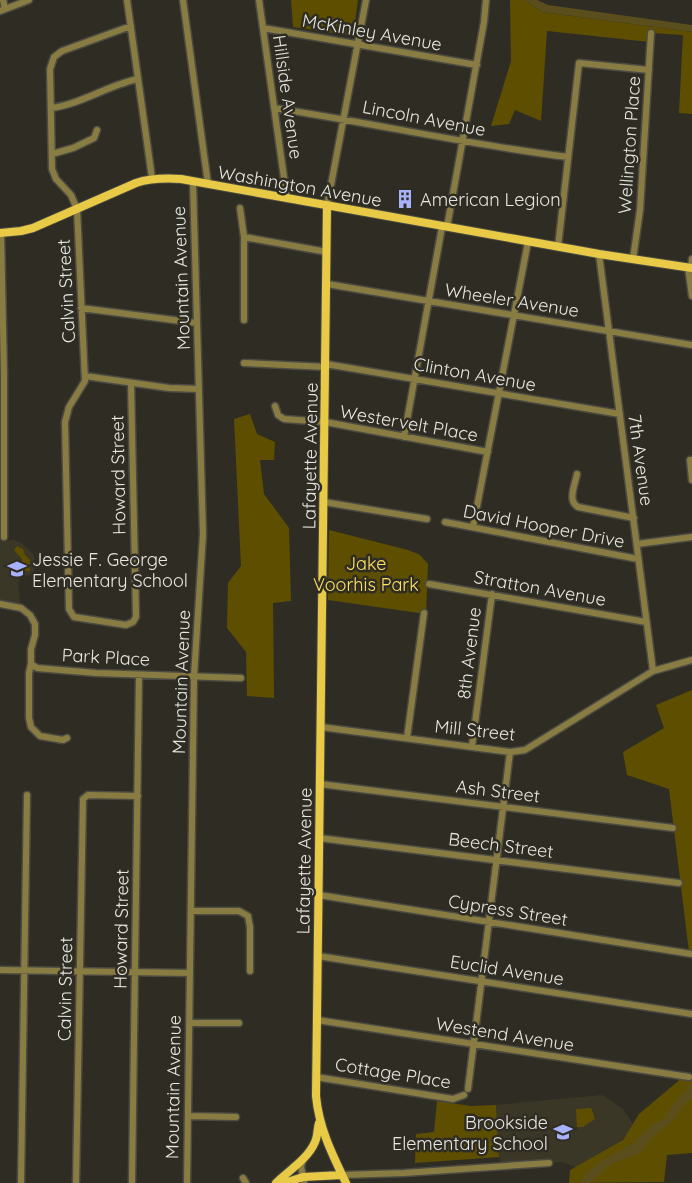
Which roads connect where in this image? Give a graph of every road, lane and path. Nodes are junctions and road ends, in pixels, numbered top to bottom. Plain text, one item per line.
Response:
1 (3, 0) edge
2 (29, 0) edge
3 (127, 0) edge
4 (183, 0) edge
5 (259, 0) edge
6 (366, 0) edge
7 (486, 0) edge
8 (3, 10) edge
9 (131, 26) junction
10 (263, 28) junction
11 (651, 33) dead end
12 (358, 44) junction
13 (477, 66) junction
14 (649, 70) junction
15 (138, 79) junction
16 (51, 108) junction
17 (274, 108) junction
18 (344, 119) junction
19 (96, 130) dead end
20 (463, 141) junction
21 (52, 154) junction
22 (568, 158) junction
23 (152, 178) junction
24 (193, 182) junction
25 (208, 184) junction
26 (287, 199) junction
27 (327, 206) junction
28 (240, 208) dead end
29 (77, 209) junction
30 (444, 227) junction
31 (0, 233) edge
32 (244, 237) junction
33 (528, 242) junction
34 (558, 247) junction
35 (327, 252) junction
36 (598, 254) junction
37 (692, 258) edge
38 (633, 259) junction
39 (690, 268) edge
40 (327, 284) junction
41 (692, 296) edge
42 (429, 301) junction
43 (82, 308) junction
44 (515, 316) junction
45 (244, 320) dead end
46 (197, 323) junction
47 (609, 331) junction
48 (692, 345) edge
49 (244, 363) dead end
50 (326, 365) junction
51 (2, 374) edge
52 (85, 376) junction
53 (415, 379) junction
54 (131, 383) junction
55 (199, 390) junction
56 (500, 393) junction
57 (275, 406) dead end
58 (620, 414) junction
59 (325, 422) junction
60 (404, 437) junction
61 (488, 452) junction
62 (691, 460) edge
63 (577, 474) dead end
64 (692, 480) edge
65 (2, 495) edge
66 (324, 502) junction
67 (634, 518) junction
68 (428, 519) dead end
69 (445, 522) dead end
70 (473, 527) junction
71 (4, 537) dead end
72 (692, 537) edge
73 (637, 544) junction
74 (638, 559) junction
75 (429, 584) dead end
76 (492, 594) junction
77 (0, 604) edge
78 (424, 613) dead end
79 (646, 622) junction
80 (130, 624) joint
81 (692, 660) edge
82 (32, 664) junction
83 (653, 671) junction
84 (139, 675) junction
85 (194, 676) junction
86 (241, 678) dead end
87 (320, 727) junction
88 (67, 738) dead end
89 (407, 738) junction
90 (472, 746) junction
91 (510, 752) junction
92 (320, 784) junction
93 (27, 795) dead end
94 (138, 796) junction
95 (504, 807) junction
96 (672, 828) dead end
97 (319, 838) junction
98 (497, 860) junction
99 (679, 883) dead end
100 (318, 896) junction
101 (191, 911) junction
102 (489, 922) junction
103 (692, 954) edge
104 (318, 956) junction
105 (0, 970) edge
106 (250, 970) dead end
107 (25, 971) junction
108 (80, 972) junction
109 (136, 973) junction
110 (190, 974) junction
111 (482, 981) junction
112 (692, 1014) edge
113 (317, 1020) junction
114 (190, 1023) junction
115 (239, 1023) dead end
116 (474, 1045) junction
117 (316, 1077) junction
118 (689, 1077) dead end
119 (468, 1089) dead end
120 (464, 1095) dead end
121 (188, 1116) junction
122 (236, 1117) dead end
123 (320, 1123) junction
124 (303, 1158) junction
125 (549, 1163) dead end
126 (342, 1174) junction
127 (303, 1180) edge
128 (21, 1183) edge
129 (76, 1183) edge
130 (132, 1183) edge
131 (187, 1183) edge
132 (276, 1183) edge
133 (284, 1183) edge
134 (346, 1183) edge

1 - 8 street
2 - 8 street
3 - 9 street
4 - 25 street
5 - 10 street, Hillside Avenue
6 - 12 street, Lafayette Avenue
7 - 13 street
9 - 15 street
9 - 16 street, Calvin Street
10 - 12 street, McKinley Avenue
10 - 17 street, Hillside Avenue
11 - 14 street, Wellington Place
12 - 13 street, McKinley Avenue
12 - 18 street, Lafayette Avenue
13 - 20 street
14 - 22 street
14 - 38 street, Wellington Place
15 - 16 street
15 - 23 street
16 - 21 street, Calvin Street
17 - 18 street, Lincoln Avenue
17 - 26 street, Hillside Avenue
18 - 20 street, Lincoln Avenue
18 - 27 street, Lafayette Avenue
19 - 21 street
20 - 22 street, Lincoln Avenue
20 - 30 street
21 - 29 street, Calvin Street
22 - 34 street
23 - 24 main road, Washington Avenue
23 - 29 main road, Washington Avenue
24 - 25 main road, Washington Avenue
24 - 46 street, Mountain Avenue
25 - 26 main road, Washington Avenue
26 - 27 main road, Washington Avenue
27 - 30 main road, Washington Avenue
27 - 35 main road, Lafayette Avenue
28 - 32 street
29 - 31 main road, Washington Avenue
29 - 43 street, Calvin Street
30 - 33 main road, Washington Avenue
30 - 42 street
31 - 51 street
32 - 35 street
32 - 45 street
33 - 34 main road, Washington Avenue
33 - 44 street
34 - 36 main road, Washington Avenue
35 - 40 main road, Lafayette Avenue
36 - 38 main road, Washington Avenue
36 - 47 street, 7th Avenue
37 - 39 street
38 - 39 main road, Washington Avenue
39 - 41 street
40 - 42 street, Wheeler Avenue
40 - 50 main road, Lafayette Avenue
42 - 44 street, Wheeler Avenue
42 - 53 street
43 - 46 street
43 - 52 street, Calvin Street
44 - 47 street, Wheeler Avenue
44 - 56 street
46 - 55 street, Mountain Avenue
47 - 48 street, Wheeler Avenue
47 - 58 street, 7th Avenue
49 - 50 street, Clinton Avenue
50 - 53 street, Clinton Avenue
50 - 59 main road, Lafayette Avenue
51 - 65 street
52 - 54 street
52 - 80 street, Calvin Street
53 - 56 street, Clinton Avenue
53 - 60 street
54 - 55 street
54 - 80 street, Howard Street
55 - 85 street, Mountain Avenue
56 - 58 street, Clinton Avenue
56 - 61 street
57 - 59 street, Westervelt Place
58 - 67 street, 7th Avenue
59 - 60 street, Westervelt Place
59 - 66 main road, Lafayette Avenue
60 - 61 street, Westervelt Place
61 - 70 street
62 - 64 street
63 - 67 street
65 - 71 street
66 - 68 street
66 - 87 main road, Lafayette Avenue
67 - 73 street, 7th Avenue
69 - 70 street, David Hooper Drive
70 - 74 street, David Hooper Drive
72 - 73 street
73 - 74 street, 7th Avenue
74 - 79 street, 7th Avenue
75 - 76 street, Stratton Avenue
76 - 79 street, Stratton Avenue
76 - 90 street, 8th Avenue
77 - 82 street
78 - 89 street
79 - 83 street, 7th Avenue
81 - 83 street, Mill Street
82 - 84 street, Park Place
82 - 88 street
83 - 91 street, Mill Street
84 - 85 street, Park Place
84 - 94 street, Howard Street
85 - 86 street, Park Place
85 - 101 street, Mountain Avenue
87 - 89 street, Mill Street
87 - 92 main road, Lafayette Avenue
89 - 90 street, Mill Street
90 - 91 street, Mill Street
91 - 95 street
92 - 95 street, Ash Street
92 - 97 main road, Lafayette Avenue
93 - 107 street
94 - 108 street, Calvin Street
94 - 109 street, Howard Street
95 - 96 street, Ash Street
95 - 98 street
97 - 98 street, Beech Street
97 - 100 main road, Lafayette Avenue
98 - 99 street, Beech Street
98 - 102 street
100 - 102 street, Cypress Street
100 - 104 main road, Lafayette Avenue
101 - 106 street
101 - 110 street, Mountain Avenue
102 - 103 street, Cypress Street
102 - 111 street
104 - 111 street, Euclid Avenue
104 - 113 main road, Lafayette Avenue
105 - 107 street
107 - 108 street
107 - 128 street
108 - 109 street
108 - 129 street, Calvin Street
109 - 110 street
109 - 130 street, Howard Street
110 - 114 street, Mountain Avenue
111 - 112 street, Euclid Avenue
111 - 116 street
113 - 116 street, Westend Avenue
113 - 117 main road, Lafayette Avenue
114 - 115 street
114 - 121 street, Mountain Avenue
116 - 118 street, Westend Avenue
116 - 119 street
117 - 120 street, Cottage Place
117 - 123 main road, Lafayette Avenue
121 - 122 street
121 - 131 street, Mountain Avenue
123 - 124 main road
123 - 126 main road
124 - 127 street
124 - 132 main road
125 - 126 street
126 - 127 main road
126 - 134 main road
127 - 133 main road

